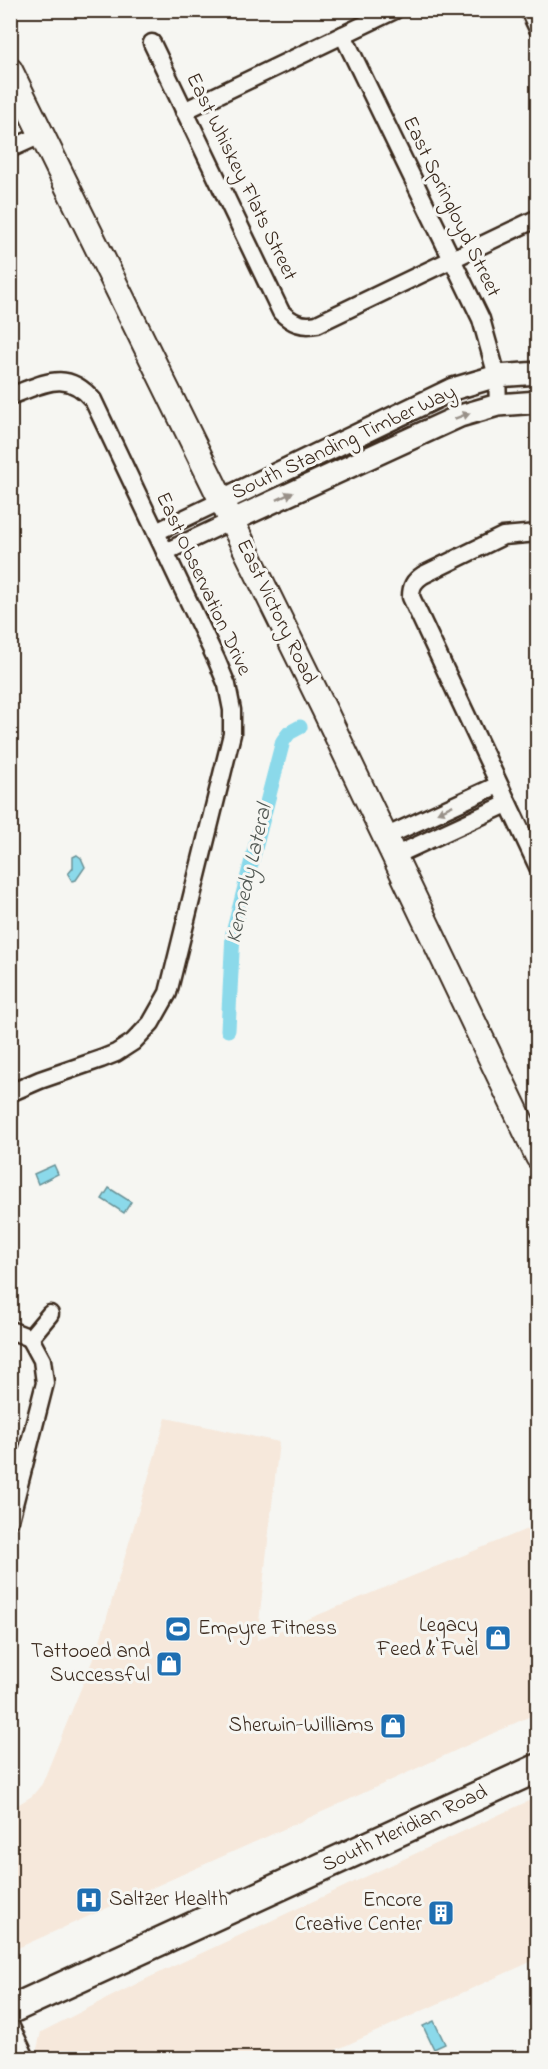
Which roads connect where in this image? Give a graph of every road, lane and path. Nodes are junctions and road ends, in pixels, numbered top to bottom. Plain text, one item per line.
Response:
1 (395, 10) edge
2 (529, 10) edge
3 (537, 29) edge
4 (343, 35) junction
5 (152, 43) dead end
6 (10, 70) edge
7 (184, 111) junction
8 (41, 135) junction
9 (10, 149) edge
10 (537, 218) edge
11 (451, 260) junction
12 (537, 373) edge
13 (497, 376) junction
14 (10, 396) edge
15 (537, 402) edge
16 (498, 405) junction
17 (226, 511) junction
18 (156, 532) junction
19 (537, 532) edge
20 (165, 552) junction
21 (498, 785) junction
22 (507, 804) junction
23 (390, 847) junction
24 (537, 867) edge
25 (12, 1087) edge
26 (537, 1157) edge
27 (50, 1314) dead end
28 (10, 1330) edge
29 (30, 1338) junction
30 (10, 1520) edge
31 (537, 1768) edge
32 (10, 2010) edge
33 (10, 2025) edge
34 (27, 2058) edge

1 - 4 street
2 - 3 street
4 - 7 street
4 - 11 street, East Springloyd Street
5 - 7 street, East Whiskey Flats Street
6 - 8 main road, East Victory Road
7 - 11 street, East Whiskey Flats Street
8 - 9 street
8 - 17 main road, East Victory Road
10 - 11 street
11 - 13 street, East Springloyd Street
12 - 13 street, South Standing Timber Way
13 - 16 street, East Springloyd Street
13 - 17 street, South Standing Timber Way
14 - 18 street, East Observation Drive
15 - 16 street, South Standing Timber Way
17 -> 16 street, South Standing Timber Way
17 - 18 street, South Standing Timber Way
17 - 20 street, South Standing Timber Way
17 - 23 main road, East Victory Road
18 - 20 street, East Observation Drive
19 - 21 street
20 - 25 street, East Observation Drive
21 - 22 street
21 -> 23 street
22 - 23 street
22 - 24 street
23 - 26 main road, East Victory Road
27 - 29 street
28 - 29 street
29 - 30 street
31 - 32 main road, South Meridian Road
33 - 34 street

